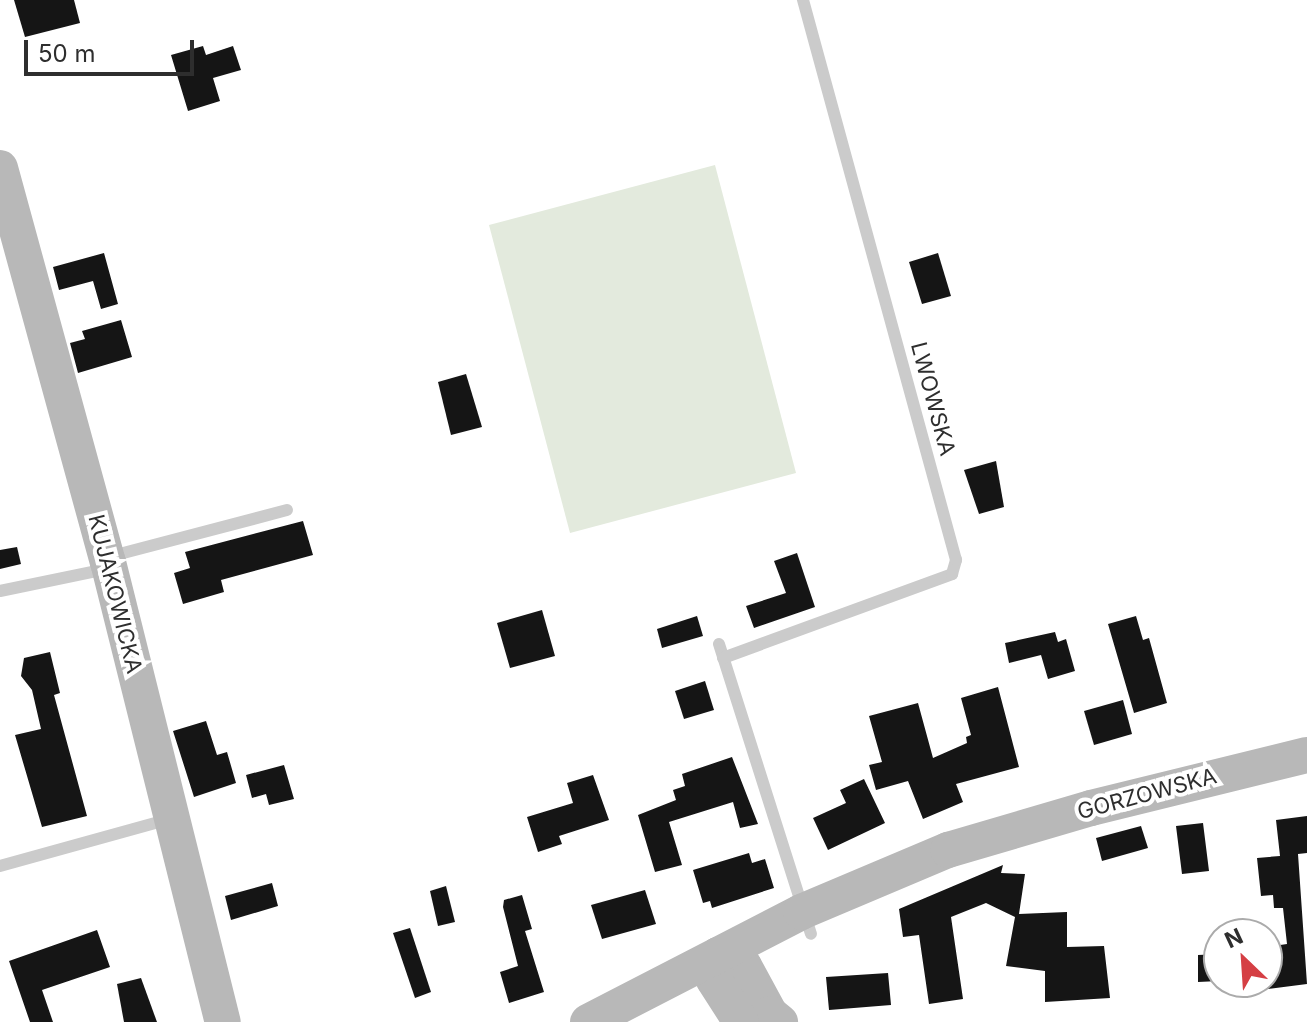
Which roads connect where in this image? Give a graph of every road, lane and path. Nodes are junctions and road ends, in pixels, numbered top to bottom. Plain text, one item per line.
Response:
1 (803, 0) edge
2 (0, 168) edge
3 (287, 510) dead end
4 (108, 563) junction
5 (0, 591) edge
6 (719, 644) dead end
7 (723, 658) junction
8 (1307, 755) edge
9 (170, 819) junction
10 (0, 866) edge
11 (806, 923) junction
12 (725, 967) junction
13 (223, 1022) edge
14 (588, 1022) edge
15 (631, 1022) edge
16 (741, 1022) edge
17 (780, 1022) edge

1 - 7 lane, LWOWSKA
2 - 4 street, KUJAKOWICKA
3 - 4 lane
4 - 5 lane
4 - 9 street, KUJAKOWICKA
6 - 7 lane
7 - 11 lane
8 - 11 street, GORZOWSKA
9 - 10 lane
9 - 13 street, KUJAKOWICKA
11 - 12 street, GORZOWSKA
12 - 14 street
12 - 15 street
12 - 16 street
12 - 17 street

